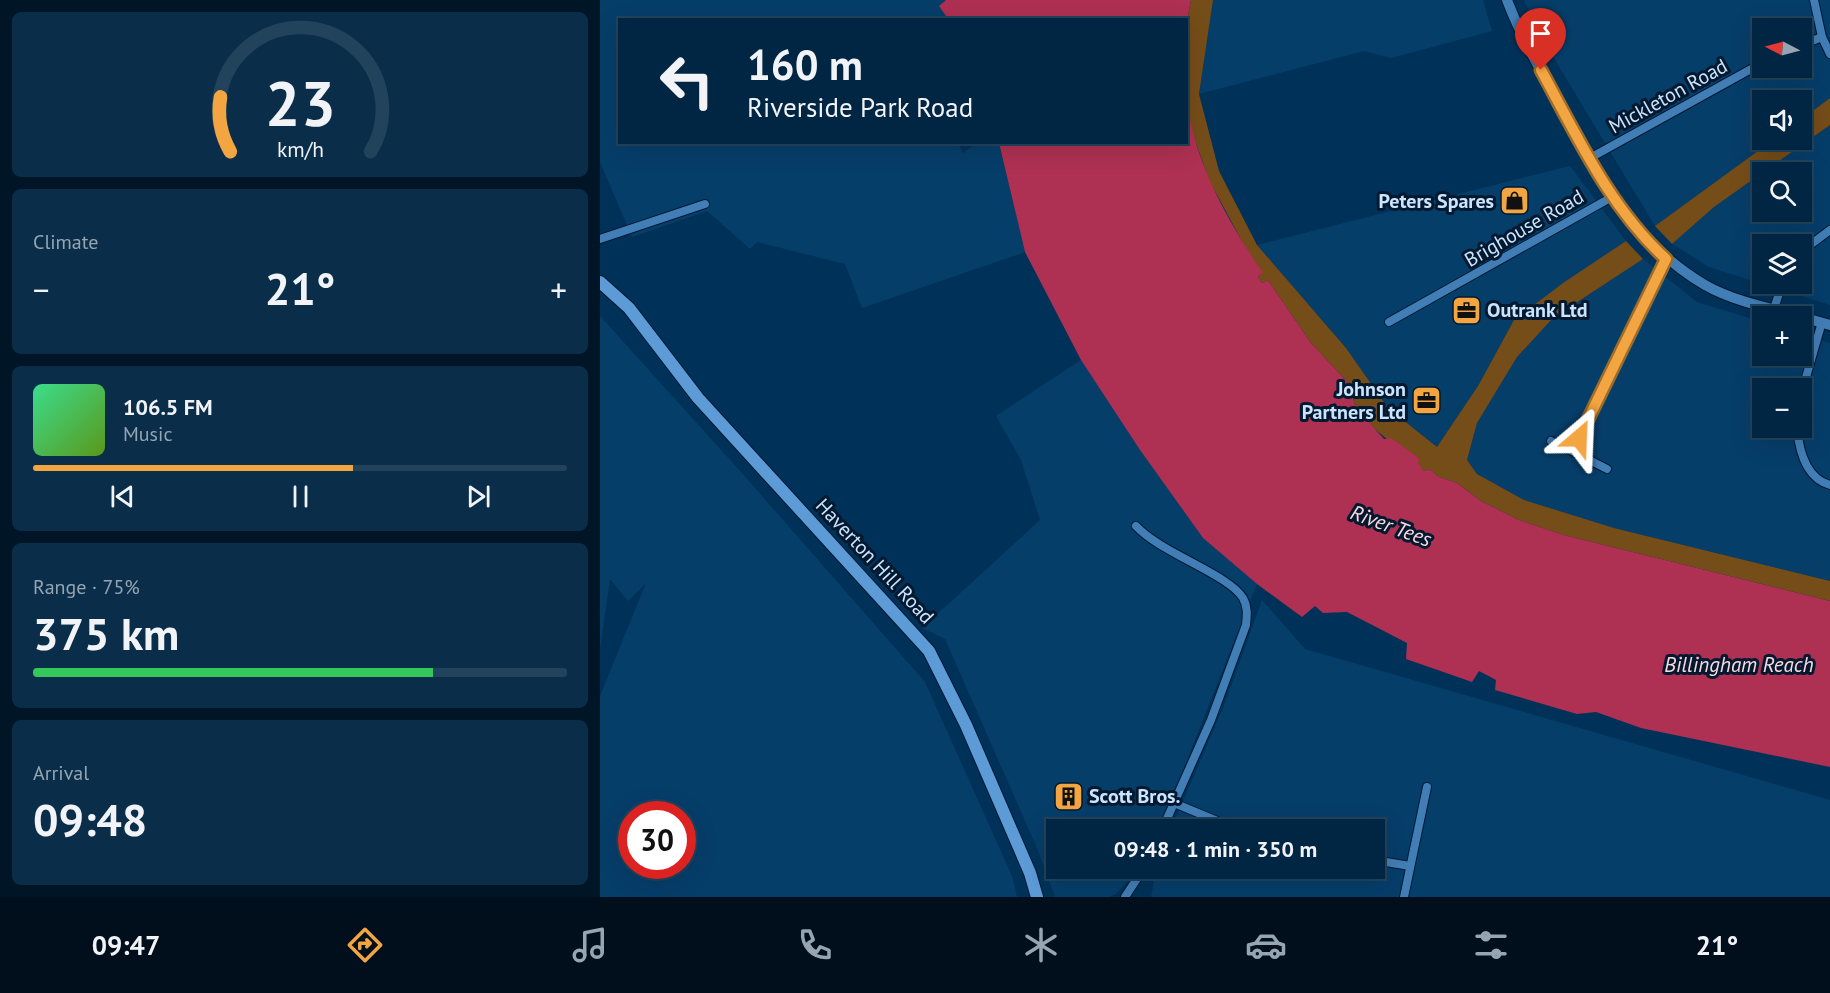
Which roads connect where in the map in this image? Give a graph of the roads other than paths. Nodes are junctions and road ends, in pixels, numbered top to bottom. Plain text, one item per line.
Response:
1 (1507, 0) edge
2 (1814, 0) edge
3 (1822, 38) junction
4 (1812, 42) edge
5 (1830, 54) edge
6 (1752, 69) edge
7 (1590, 158) junction
8 (1612, 197) junction
9 (705, 204) dead end
10 (1830, 231) edge
11 (600, 239) edge
12 (1812, 244) edge
13 (1666, 259) junction
14 (600, 282) edge
15 (600, 290) edge
16 (614, 296) junction
17 (1765, 306) edge
18 (1389, 322) dead end
19 (1826, 324) edge
20 (1807, 378) edge
21 (1798, 438) edge
22 (1551, 441) dead end
23 (1572, 451) junction
24 (1607, 469) dead end
25 (1830, 485) edge
26 (1136, 525) dead end
27 (1426, 787) dead end
28 (1174, 803) junction
29 (1167, 819) edge
30 (1213, 819) edge
31 (1385, 862) edge
32 (1410, 866) junction
33 (1137, 879) edge
34 (1037, 897) edge
35 (1125, 897) edge
36 (1404, 897) edge

1 - 7 street
2 - 3 street
3 - 4 street
3 - 5 street
6 - 7 street, Mickleton Road
7 - 8 street
8 - 13 street
8 - 18 street, Brighouse Road
9 - 11 street
10 - 12 street
13 - 17 street
13 - 23 street
14 - 16 main road, Haverton Hill Road
15 - 16 main road, Haverton Hill Road
16 - 34 main road, Haverton Hill Road
19 - 20 street
21 - 25 street
22 - 23 street
23 - 24 street
26 - 28 street
27 - 32 street
28 - 29 street
28 - 30 street
31 - 32 street
32 - 36 street
33 - 35 street

